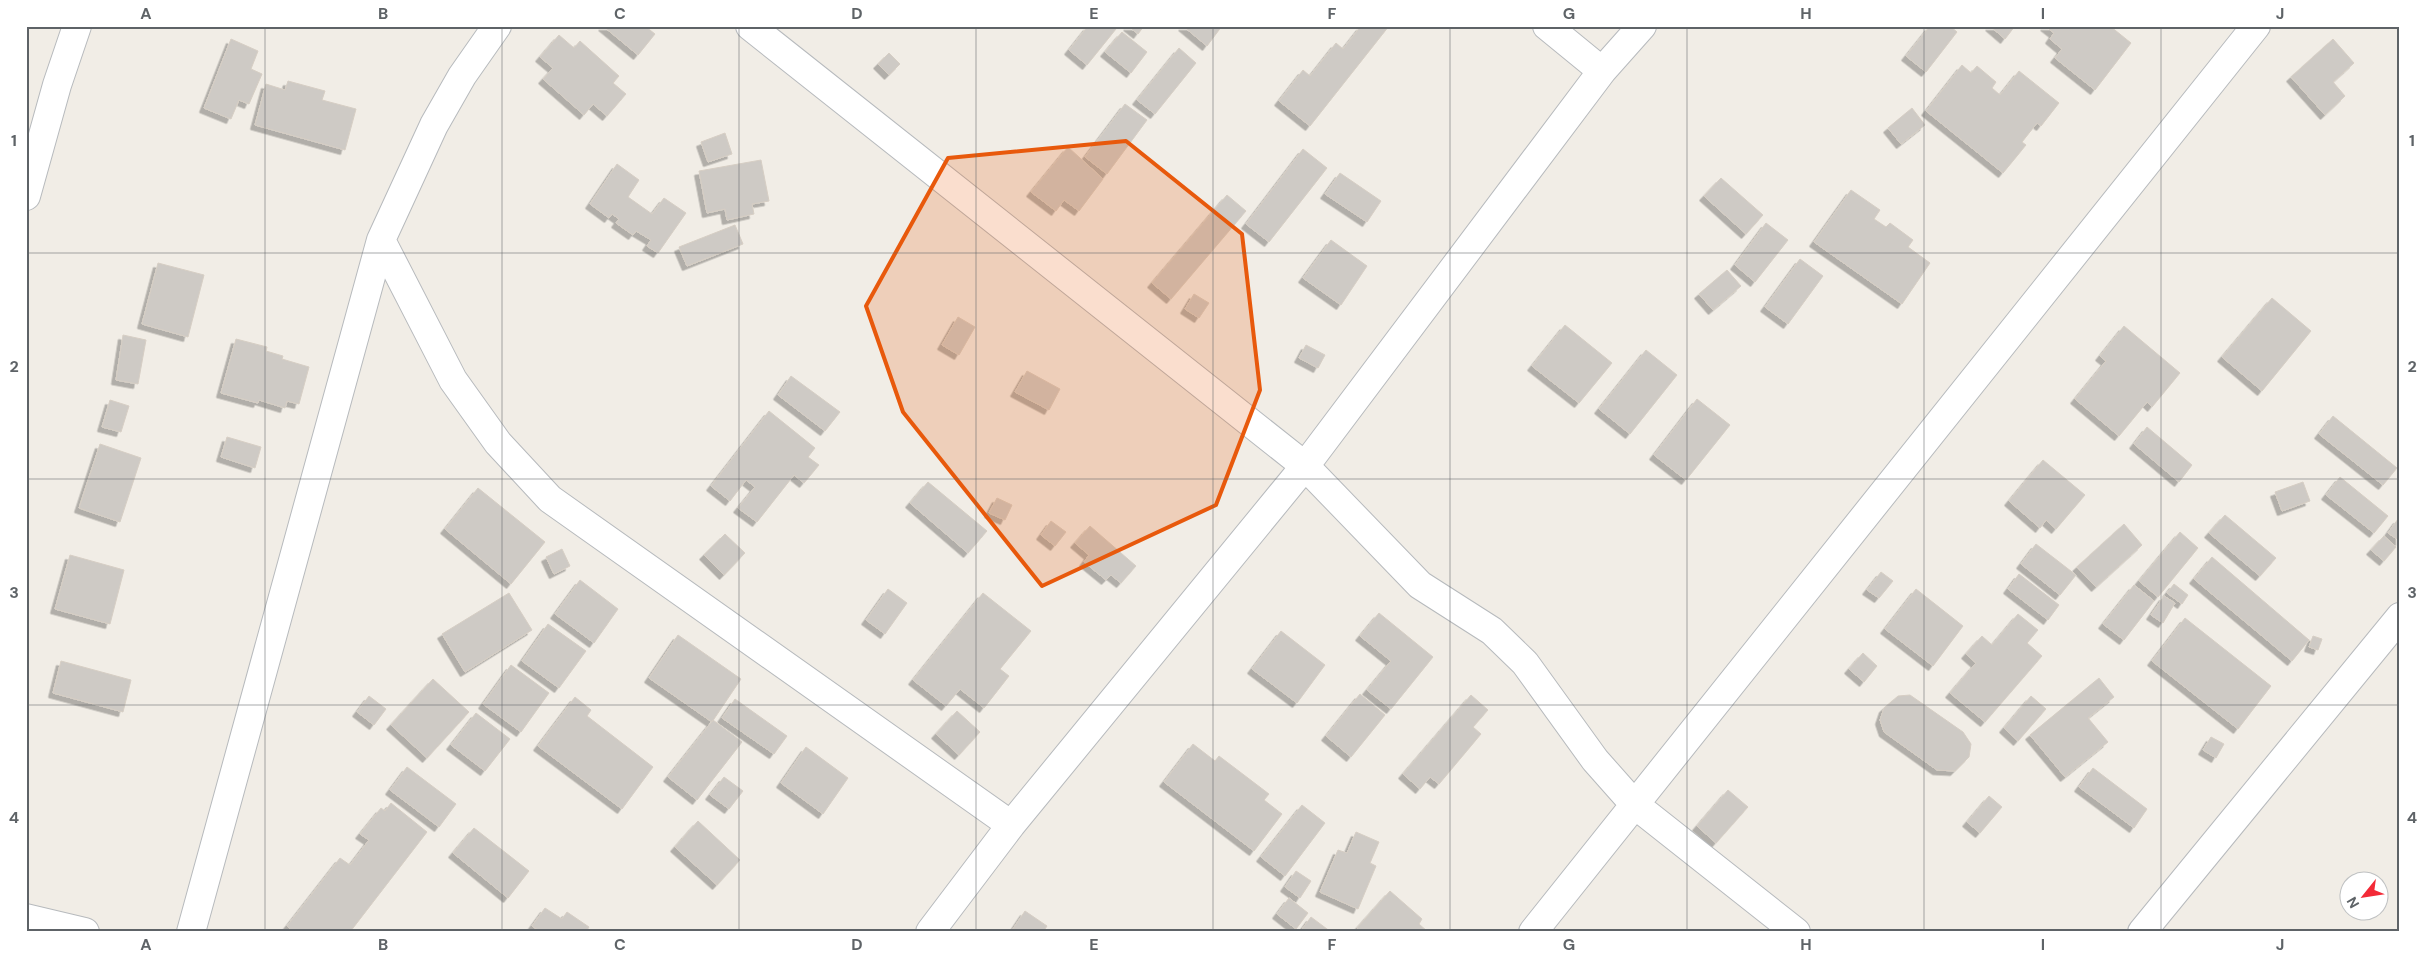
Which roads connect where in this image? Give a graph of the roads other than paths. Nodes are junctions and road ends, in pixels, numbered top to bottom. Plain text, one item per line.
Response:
1 (77, 26) edge
2 (497, 26) edge
3 (750, 26) edge
4 (1546, 26) edge
5 (1642, 26) edge
6 (2256, 26) edge
7 (1602, 71) junction
8 (26, 196) edge
9 (381, 240) junction
10 (1305, 466) junction
11 (2400, 617) edge
12 (1634, 804) junction
13 (1011, 824) junction
14 (26, 918) edge
15 (85, 932) edge
16 (192, 932) edge
17 (930, 932) edge
18 (1533, 932) edge
19 (1796, 932) edge
20 (2142, 932) edge

1 - 8 street
2 - 9 street
3 - 10 street
4 - 7 street
5 - 7 street
6 - 12 street
7 - 10 street
9 - 13 street
9 - 16 street
10 - 12 street
10 - 13 street
11 - 20 street
12 - 18 street
12 - 19 street
13 - 17 street
14 - 15 street

